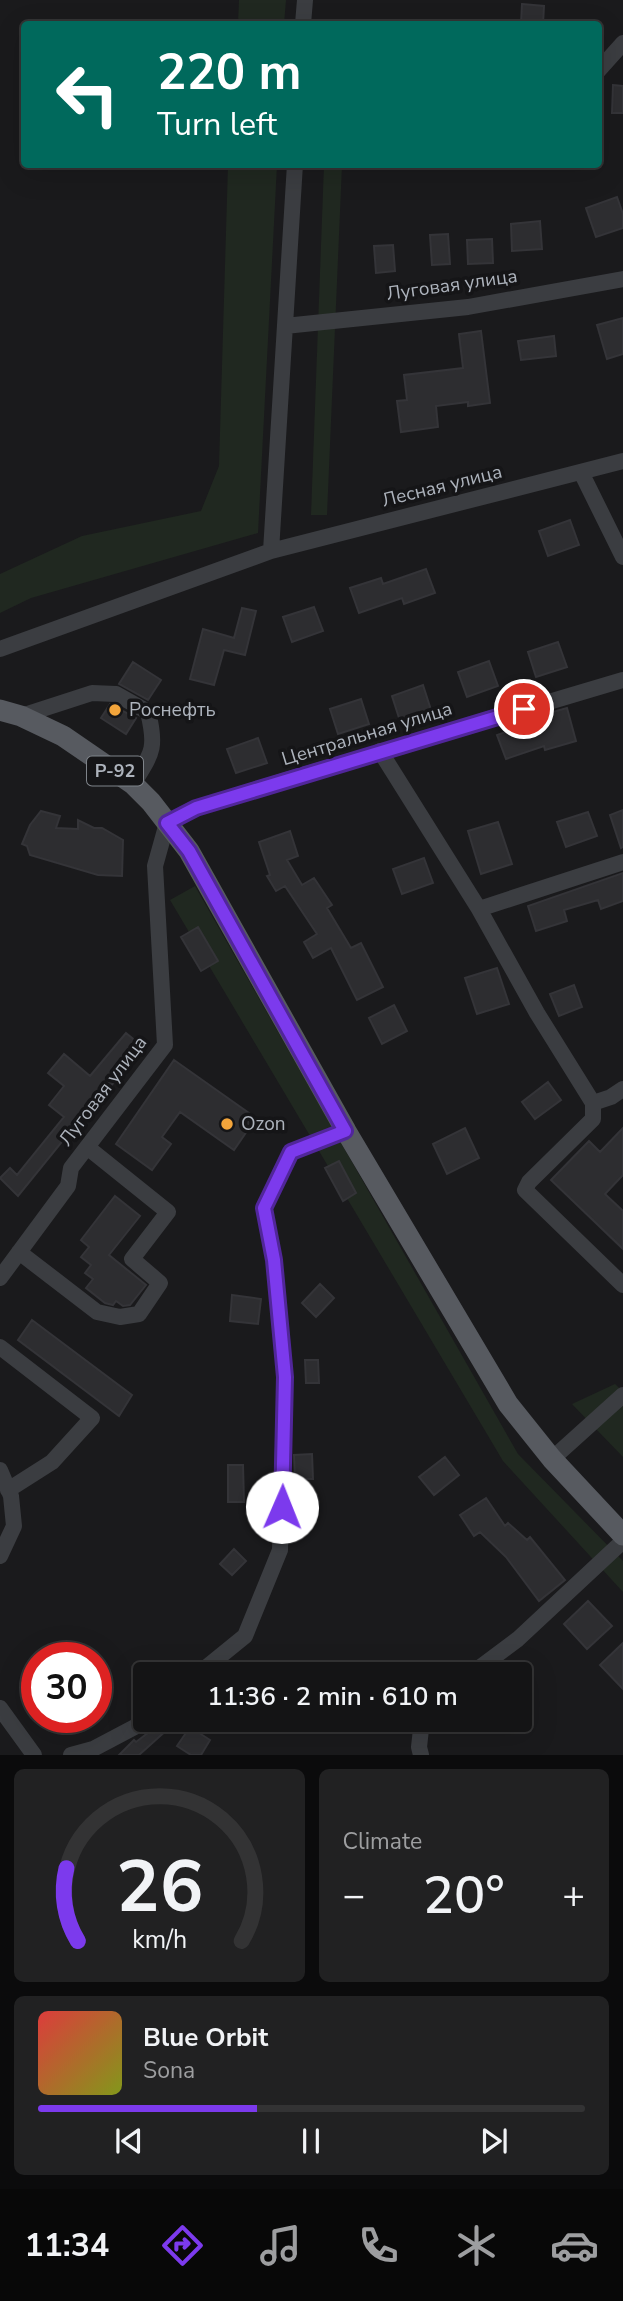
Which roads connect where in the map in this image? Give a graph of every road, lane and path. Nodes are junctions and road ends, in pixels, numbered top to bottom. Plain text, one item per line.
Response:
1 (305, 0) edge
2 (303, 21) edge
3 (623, 43) edge
4 (602, 67) edge
5 (295, 168) edge
6 (623, 279) edge
7 (285, 326) junction
8 (623, 461) edge
9 (581, 472) junction
10 (271, 551) junction
11 (623, 557) edge
12 (0, 649) edge
13 (623, 680) edge
14 (10, 713) edge
15 (380, 751) junction
16 (133, 784) junction
17 (167, 823) junction
18 (623, 862) edge
19 (479, 909) junction
20 (623, 1089) edge
21 (593, 1103) junction
22 (345, 1131) junction
23 (87, 1147) junction
24 (19, 1252) junction
25 (0, 1278) edge
26 (623, 1285) edge
27 (0, 1347) edge
28 (623, 1395) edge
29 (552, 1459) junction
30 (0, 1470) edge
31 (8, 1490) junction
32 (623, 1535) edge
33 (623, 1541) edge
34 (0, 1556) edge
35 (213, 1662) edge
36 (487, 1662) edge
37 (0, 1708) edge
38 (133, 1728) edge
39 (421, 1732) edge
40 (34, 1755) edge
41 (71, 1755) edge
42 (421, 1755) edge

1 - 2 street
3 - 4 street
5 - 7 street
6 - 7 street, Луговая улица
7 - 10 street
8 - 9 street, Лесная улица
9 - 10 street, Лесная улица
9 - 11 street
10 - 12 street, Лесная улица
13 - 15 street, Центральная улица
14 - 16 main road, Р-92
14 - 16 street
15 - 17 street, Центральная улица
15 - 19 street
16 - 17 main road, Р-92
17 - 22 main road, Р-92
17 - 23 street, Луговая улица
18 - 19 street
19 - 21 street
20 - 21 street
21 - 26 street
22 - 29 main road, Р-92
22 - 35 street
23 - 24 street, Луговая улица
23 - 24 street
24 - 25 street, Луговая улица
27 - 31 street
28 - 29 street
29 - 32 main road, Р-92
30 - 31 street
31 - 34 street
33 - 36 street
37 - 40 street
38 - 41 street
39 - 42 street

